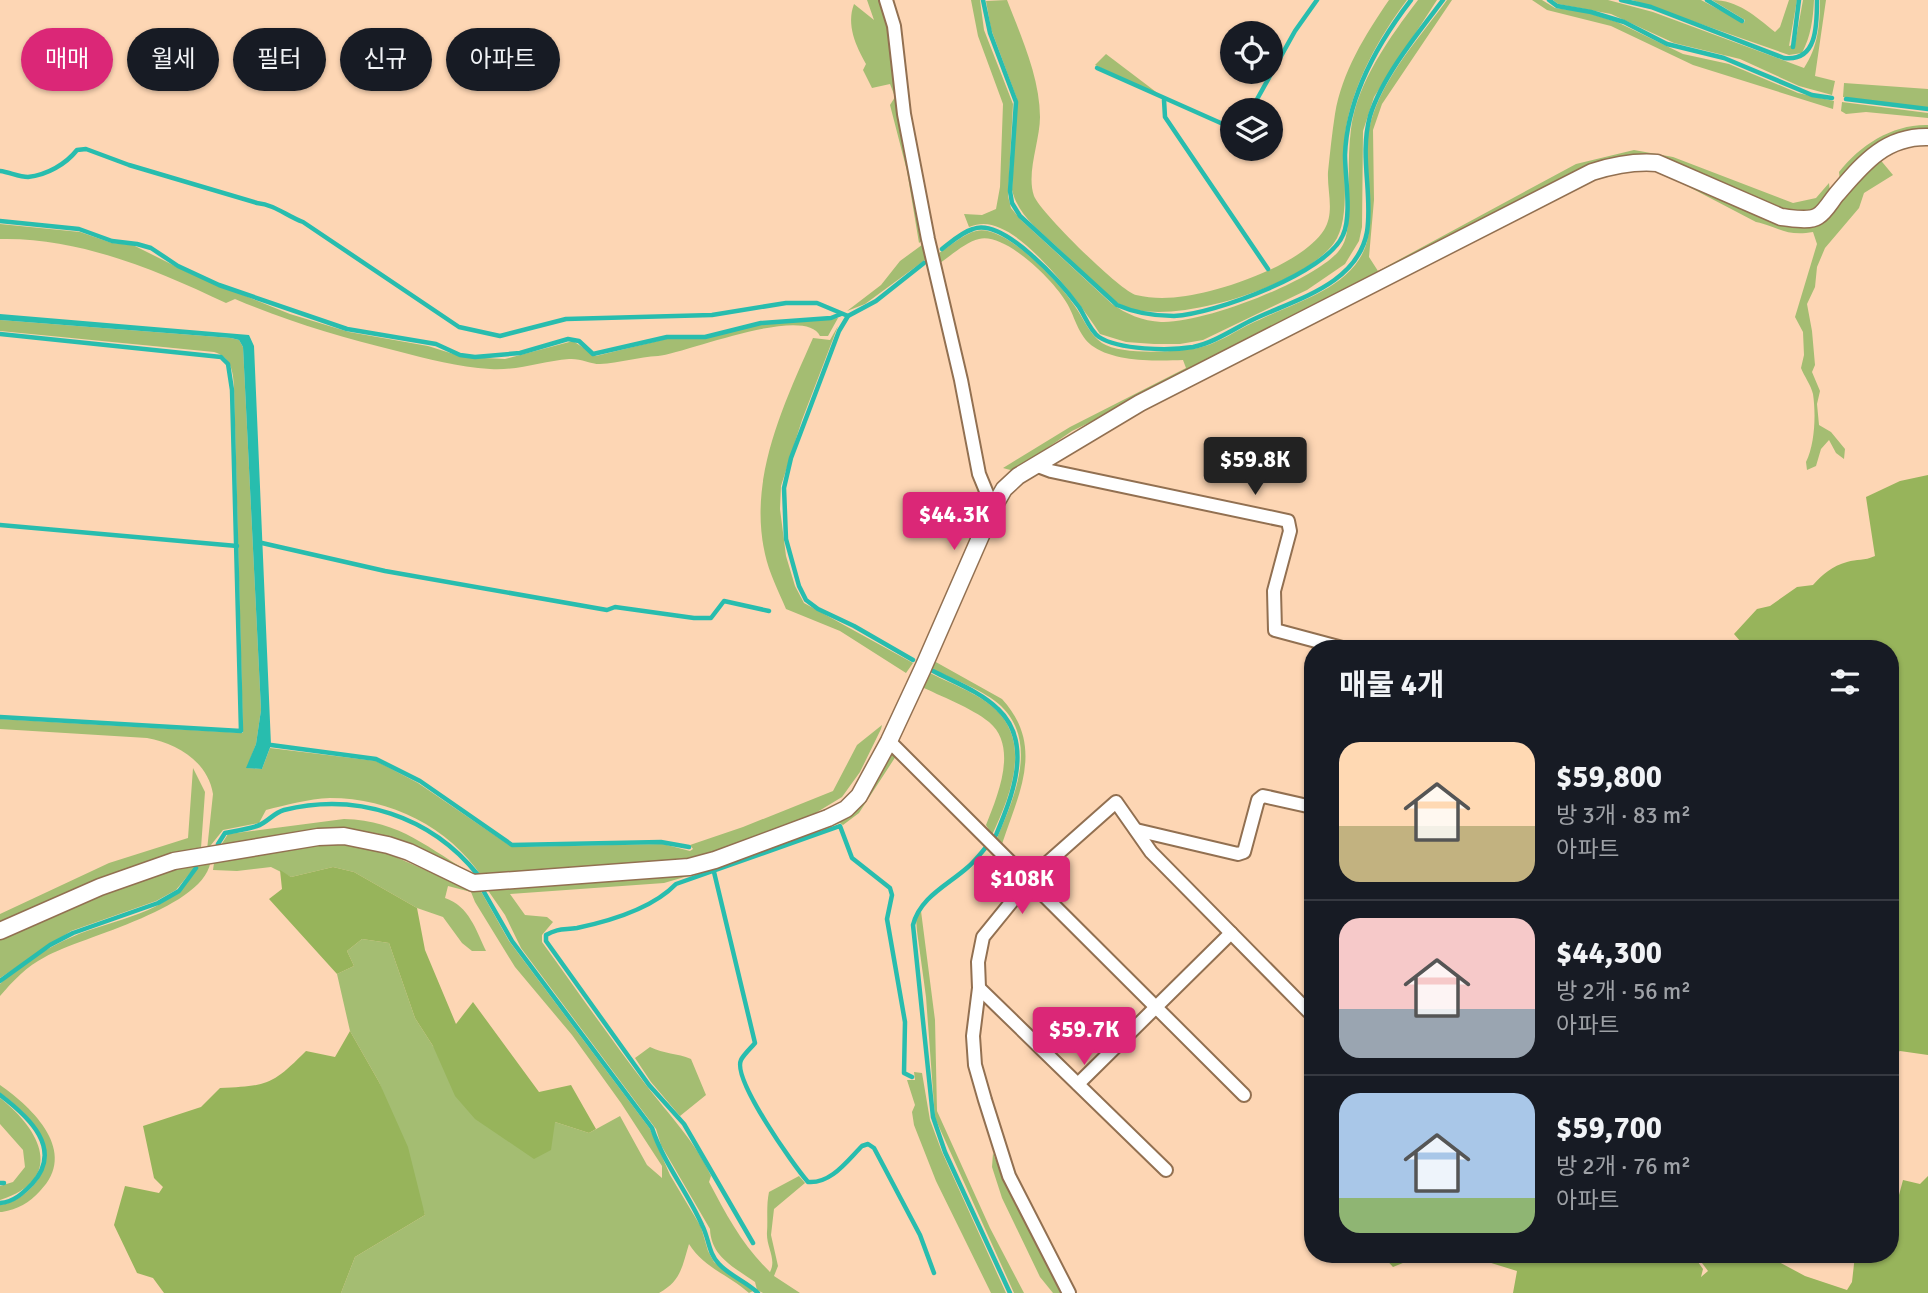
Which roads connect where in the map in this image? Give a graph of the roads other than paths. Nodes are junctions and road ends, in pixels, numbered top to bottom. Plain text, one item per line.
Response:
1 (886, 0) edge
2 (1928, 137) edge
3 (1035, 464) junction
4 (993, 508) junction
5 (1312, 640) edge
6 (889, 741) junction
7 (1304, 805) edge
8 (1136, 830) junction
9 (1030, 880) junction
10 (0, 931) edge
11 (1231, 933) junction
12 (979, 988) junction
13 (1156, 1007) junction
14 (1304, 1007) edge
15 (1078, 1084) junction
16 (1244, 1095) dead end
17 (1166, 1170) dead end
18 (1069, 1293) edge

1 - 4 street
2 - 3 street
3 - 4 street
3 - 5 street
4 - 6 street
6 - 9 street
6 - 10 street
7 - 8 street
8 - 9 street
8 - 11 street
9 - 12 street
9 - 13 street
11 - 13 street
11 - 14 street
12 - 15 street
12 - 18 street
13 - 15 street
13 - 16 street
15 - 17 street

